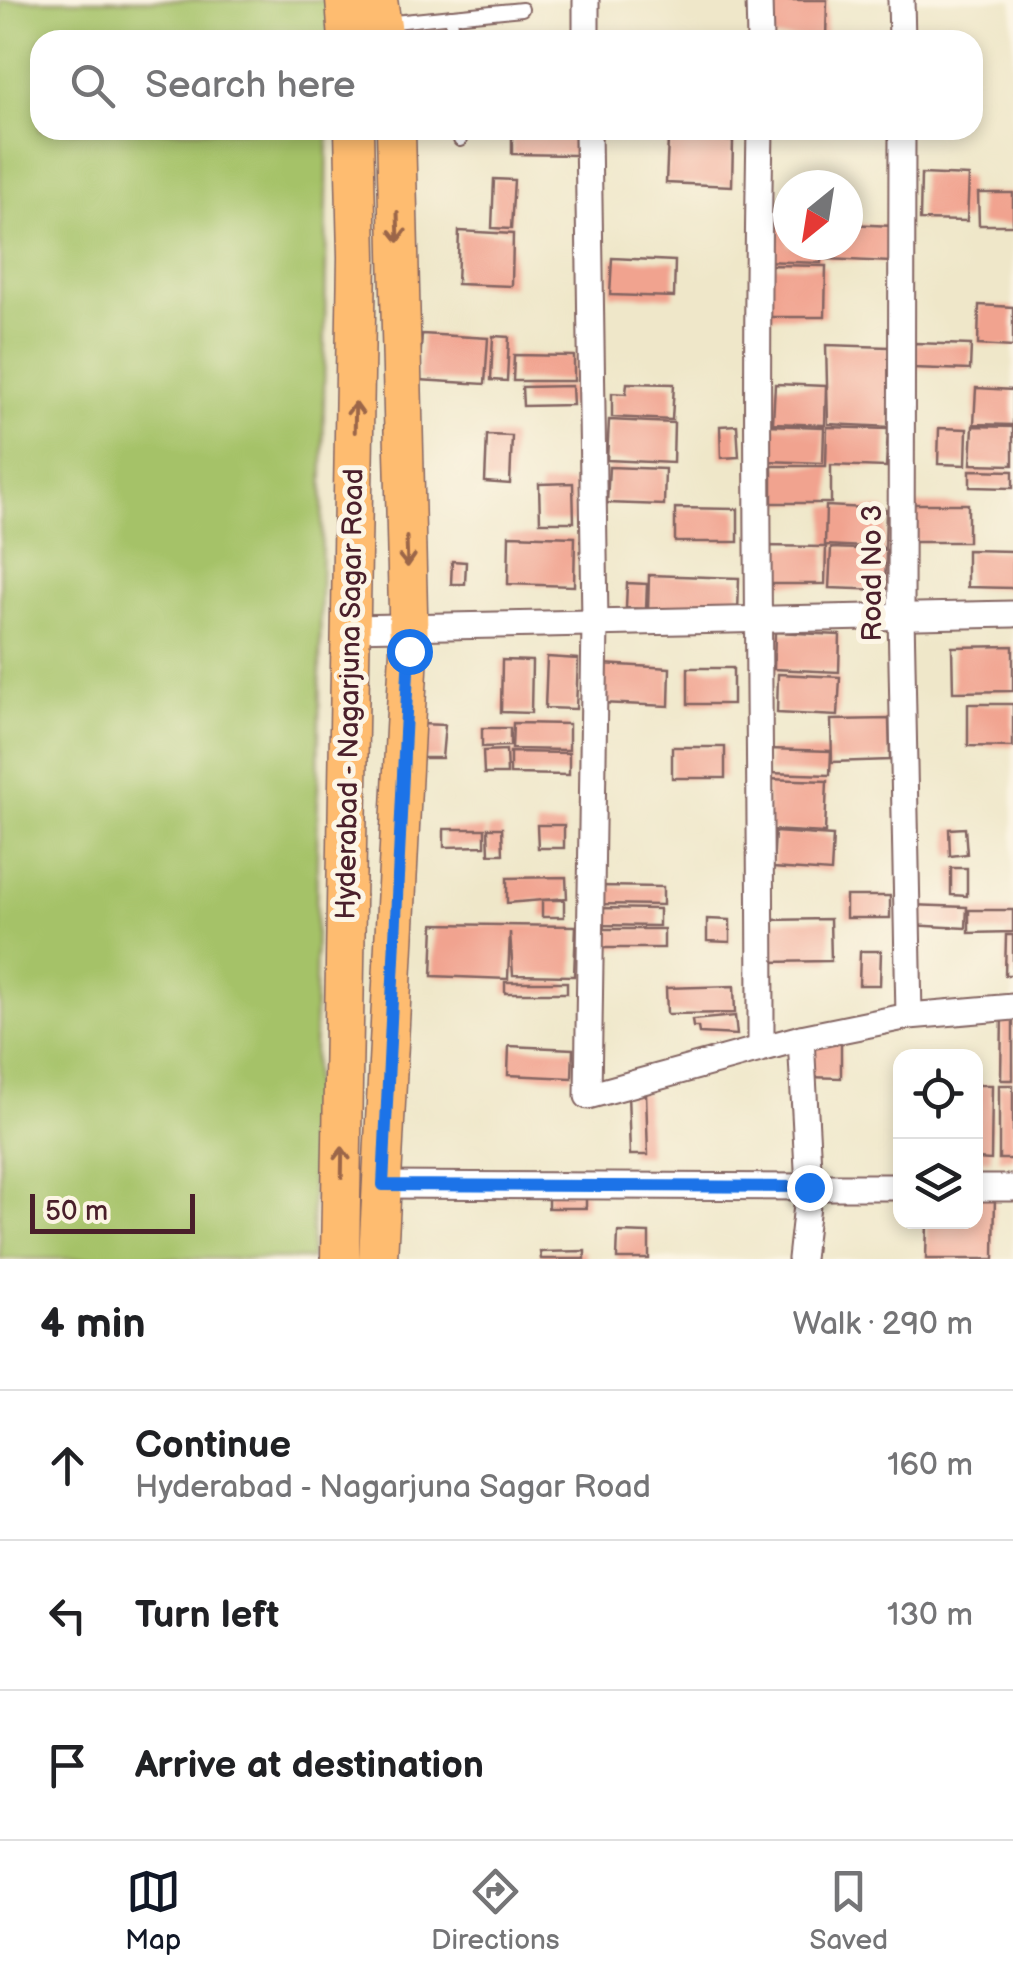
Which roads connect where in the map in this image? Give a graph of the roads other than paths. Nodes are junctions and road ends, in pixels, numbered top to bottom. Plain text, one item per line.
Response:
1 (345, 0) edge
2 (586, 0) edge
3 (759, 0) edge
4 (901, 0) edge
5 (522, 9) dead end
6 (451, 16) junction
7 (373, 26) edge
8 (452, 30) edge
9 (586, 30) edge
10 (760, 30) edge
11 (902, 30) edge
12 (354, 140) edge
13 (396, 140) edge
14 (588, 140) edge
15 (760, 140) edge
16 (902, 140) edge
17 (902, 614) junction
18 (1013, 614) edge
19 (762, 621) junction
20 (595, 623) junction
21 (409, 624) junction
22 (351, 628) junction
23 (1013, 1007) edge
24 (910, 1016) junction
25 (801, 1038) junction
26 (761, 1048) junction
27 (383, 1185) junction
28 (809, 1187) junction
29 (893, 1188) edge
30 (983, 1188) edge
31 (1013, 1188) edge
32 (340, 1259) edge
33 (378, 1259) edge
34 (801, 1259) edge

1 - 7 main road
2 - 9 street
3 - 10 street
4 - 11 street
5 - 6 lane
6 - 7 lane
6 - 8 lane
22 -> 12 main road, Hyderabad - Nagarjuna Sagar Road
13 -> 21 main road, Hyderabad - Nagarjuna Sagar Road
14 - 20 street
15 - 19 street
16 - 17 street, Road No 3
17 - 18 street
17 - 19 street
17 - 24 street, Road No 3
19 - 20 street
19 - 26 street
20 - 21 street
20 - 26 street
21 - 22 street
21 - 27 main road, Hyderabad - Nagarjuna Sagar Road
32 -> 22 main road, Hyderabad - Nagarjuna Sagar Road
23 - 24 street
24 - 25 street
25 - 26 street
25 - 28 street
27 - 28 street
27 - 33 main road, Hyderabad - Nagarjuna Sagar Road
28 - 29 street
28 - 34 street
30 - 31 street

